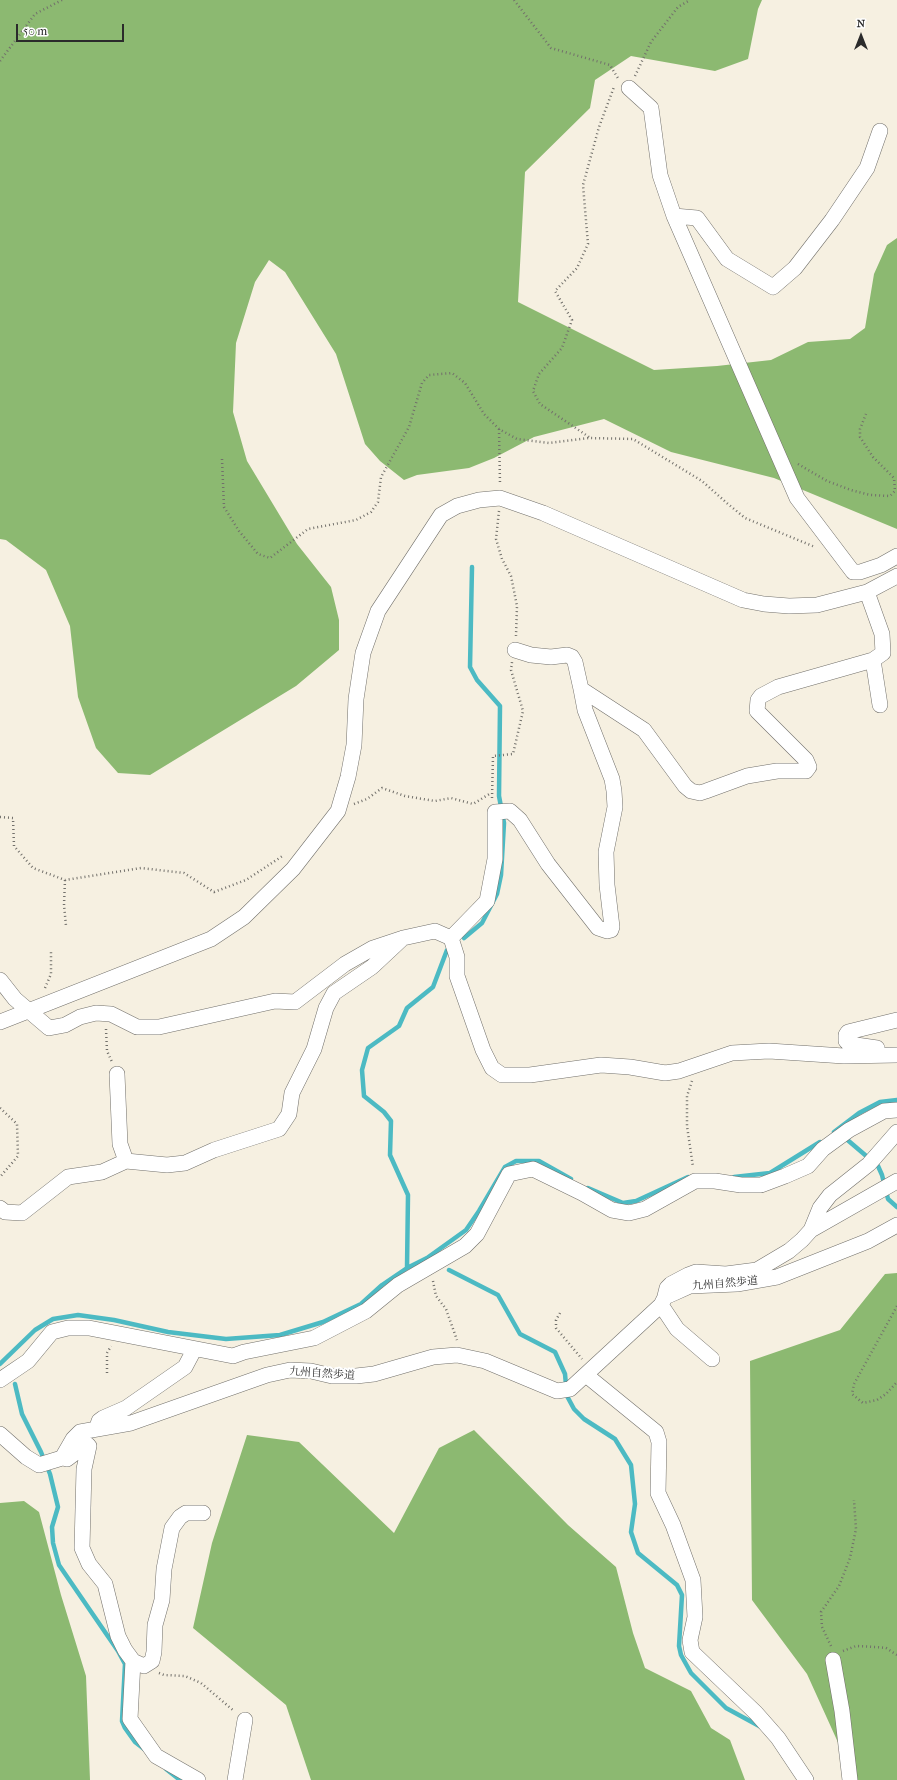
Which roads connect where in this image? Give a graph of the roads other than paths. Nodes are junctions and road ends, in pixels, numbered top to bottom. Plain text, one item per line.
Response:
1 (629, 88) road end
2 (880, 131) dead end
3 (674, 216) junction
4 (897, 556) edge
5 (897, 576) edge
6 (866, 592) junction
7 (515, 650) road end
8 (873, 660) junction
9 (581, 689) junction
10 (880, 705) dead end
11 (403, 938) junction
12 (450, 938) junction
13 (0, 980) edge
14 (27, 1012) junction
15 (897, 1020) edge
16 (0, 1022) edge
17 (897, 1050) edge
18 (897, 1055) edge
19 (117, 1074) road end
20 (897, 1110) edge
21 (897, 1132) edge
22 (126, 1161) junction
23 (896, 1182) edge
24 (0, 1208) edge
25 (897, 1225) edge
26 (811, 1230) junction
27 (663, 1301) junction
28 (194, 1350) junction
29 (712, 1359) dead end
30 (585, 1376) junction
31 (0, 1380) edge
32 (97, 1428) junction
33 (0, 1434) edge
34 (52, 1462) junction
35 (203, 1513) dead end
36 (833, 1655) road end
37 (139, 1663) junction
38 (245, 1720) road end
39 (198, 1780) edge
40 (235, 1780) edge
41 (806, 1780) edge
42 (850, 1780) edge

1 - 3 street
2 - 3 street
3 - 4 street
5 - 6 street
6 - 8 street
6 - 14 street
7 - 9 street
8 - 9 street
8 - 10 street
9 - 12 street
11 - 12 street
11 - 14 street
11 - 22 street
12 - 18 street
13 - 14 street
14 - 16 street
15 - 17 street
19 - 22 street
20 - 28 street
21 - 26 street
22 - 24 street
23 - 26 street
25 - 27 street, 九州自然歩道
26 - 27 street
27 - 29 street
27 - 30 street, 九州自然歩道
28 - 31 street
28 - 32 street
30 - 32 street, 九州自然歩道
30 - 41 street
32 - 34 street, 九州自然歩道
33 - 34 street
34 - 37 street
35 - 37 street
36 - 42 street
37 - 39 street
38 - 40 street

